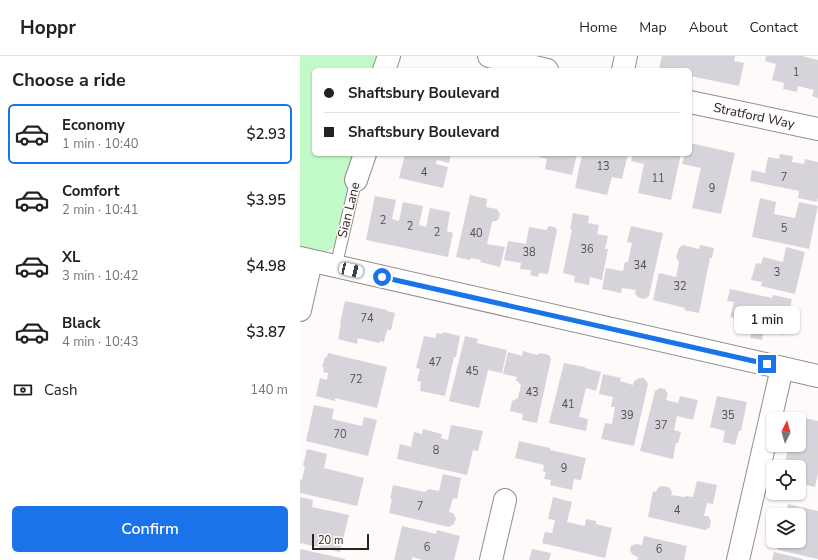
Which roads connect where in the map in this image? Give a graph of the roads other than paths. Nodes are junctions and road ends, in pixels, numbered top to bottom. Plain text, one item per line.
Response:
1 (389, 56) edge
2 (489, 56) edge
3 (626, 56) edge
4 (385, 68) edge
5 (539, 68) edge
6 (623, 68) edge
7 (692, 102) edge
8 (818, 129) edge
9 (364, 156) edge
10 (356, 180) joint
11 (306, 260) edge
12 (336, 266) junction
13 (300, 310) edge
14 (782, 368) junction
15 (817, 371) edge
16 (505, 500) dead end
17 (491, 560) edge
18 (738, 560) edge

1 - 4 street
2 - 5 street
3 - 6 street
7 - 8 street, Stratford Way
9 - 10 street, Sian Lane
10 - 12 lane, Sian Lane
11 - 12 street
11 - 13 street
12 - 14 street
14 - 15 street
14 - 18 street
16 - 17 street

